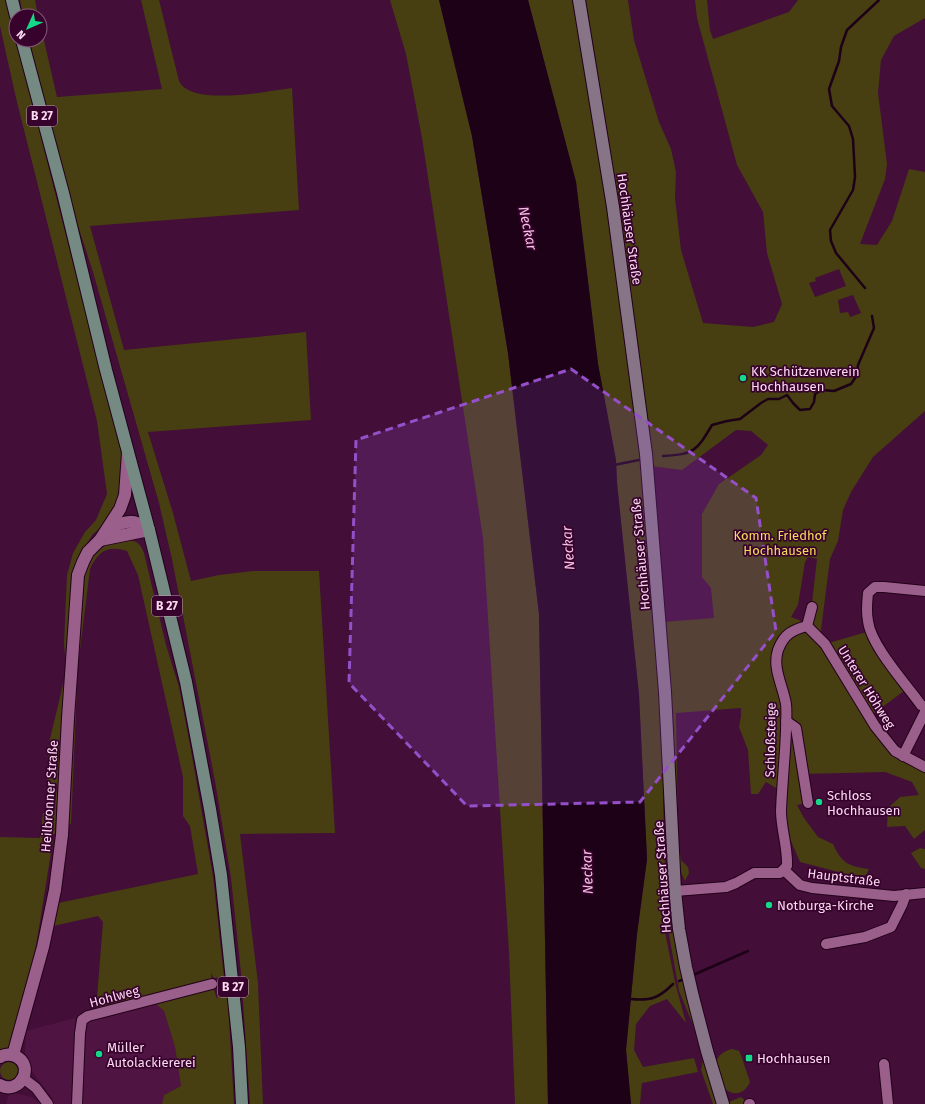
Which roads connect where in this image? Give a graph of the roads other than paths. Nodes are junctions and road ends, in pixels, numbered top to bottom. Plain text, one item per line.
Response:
1 (579, 0) edge
2 (24, 48) edge
3 (128, 450) junction
4 (109, 528) junction
5 (149, 530) junction
6 (100, 540) junction
7 (925, 591) edge
8 (812, 607) dead end
9 (807, 626) junction
10 (925, 707) edge
11 (925, 712) edge
12 (786, 721) junction
13 (903, 756) junction
14 (925, 767) edge
15 (808, 803) dead end
16 (784, 870) junction
17 (675, 891) junction
18 (925, 893) edge
19 (906, 894) junction
20 (826, 944) dead end
21 (212, 984) dead end
22 (13, 1055) junction
23 (0, 1057) edge
24 (884, 1064) dead end
25 (23, 1078) junction
26 (1, 1088) edge
27 (48, 1104) edge
28 (76, 1104) edge
29 (242, 1104) edge
30 (723, 1104) edge
31 (888, 1104) edge

1 - 17 main road, Hochhäuser Straße
2 - 3 main road, B 27
3 - 4 street, Heilbronner Straße
3 - 5 main road, B 27
4 - 5 street
4 - 6 street, Heilbronner Straße
5 - 6 street
5 - 29 main road, B 27
6 - 22 street, Heilbronner Straße
7 - 10 street
8 - 9 street
9 - 12 street, Schloßsteige
9 - 13 street, Unterer Höhweg
11 - 13 street
12 - 15 street
12 - 16 street, Schloßsteige
13 - 14 street, Unterer Höhweg
16 - 17 street
16 - 19 street, Hauptstraße
17 - 30 main road, Hochhäuser Straße
18 - 19 street, Hauptstraße
19 - 20 street
21 - 28 street, Hohlweg
22 - 23 street
22 - 25 street
24 - 31 street
25 - 26 street
25 - 27 street

